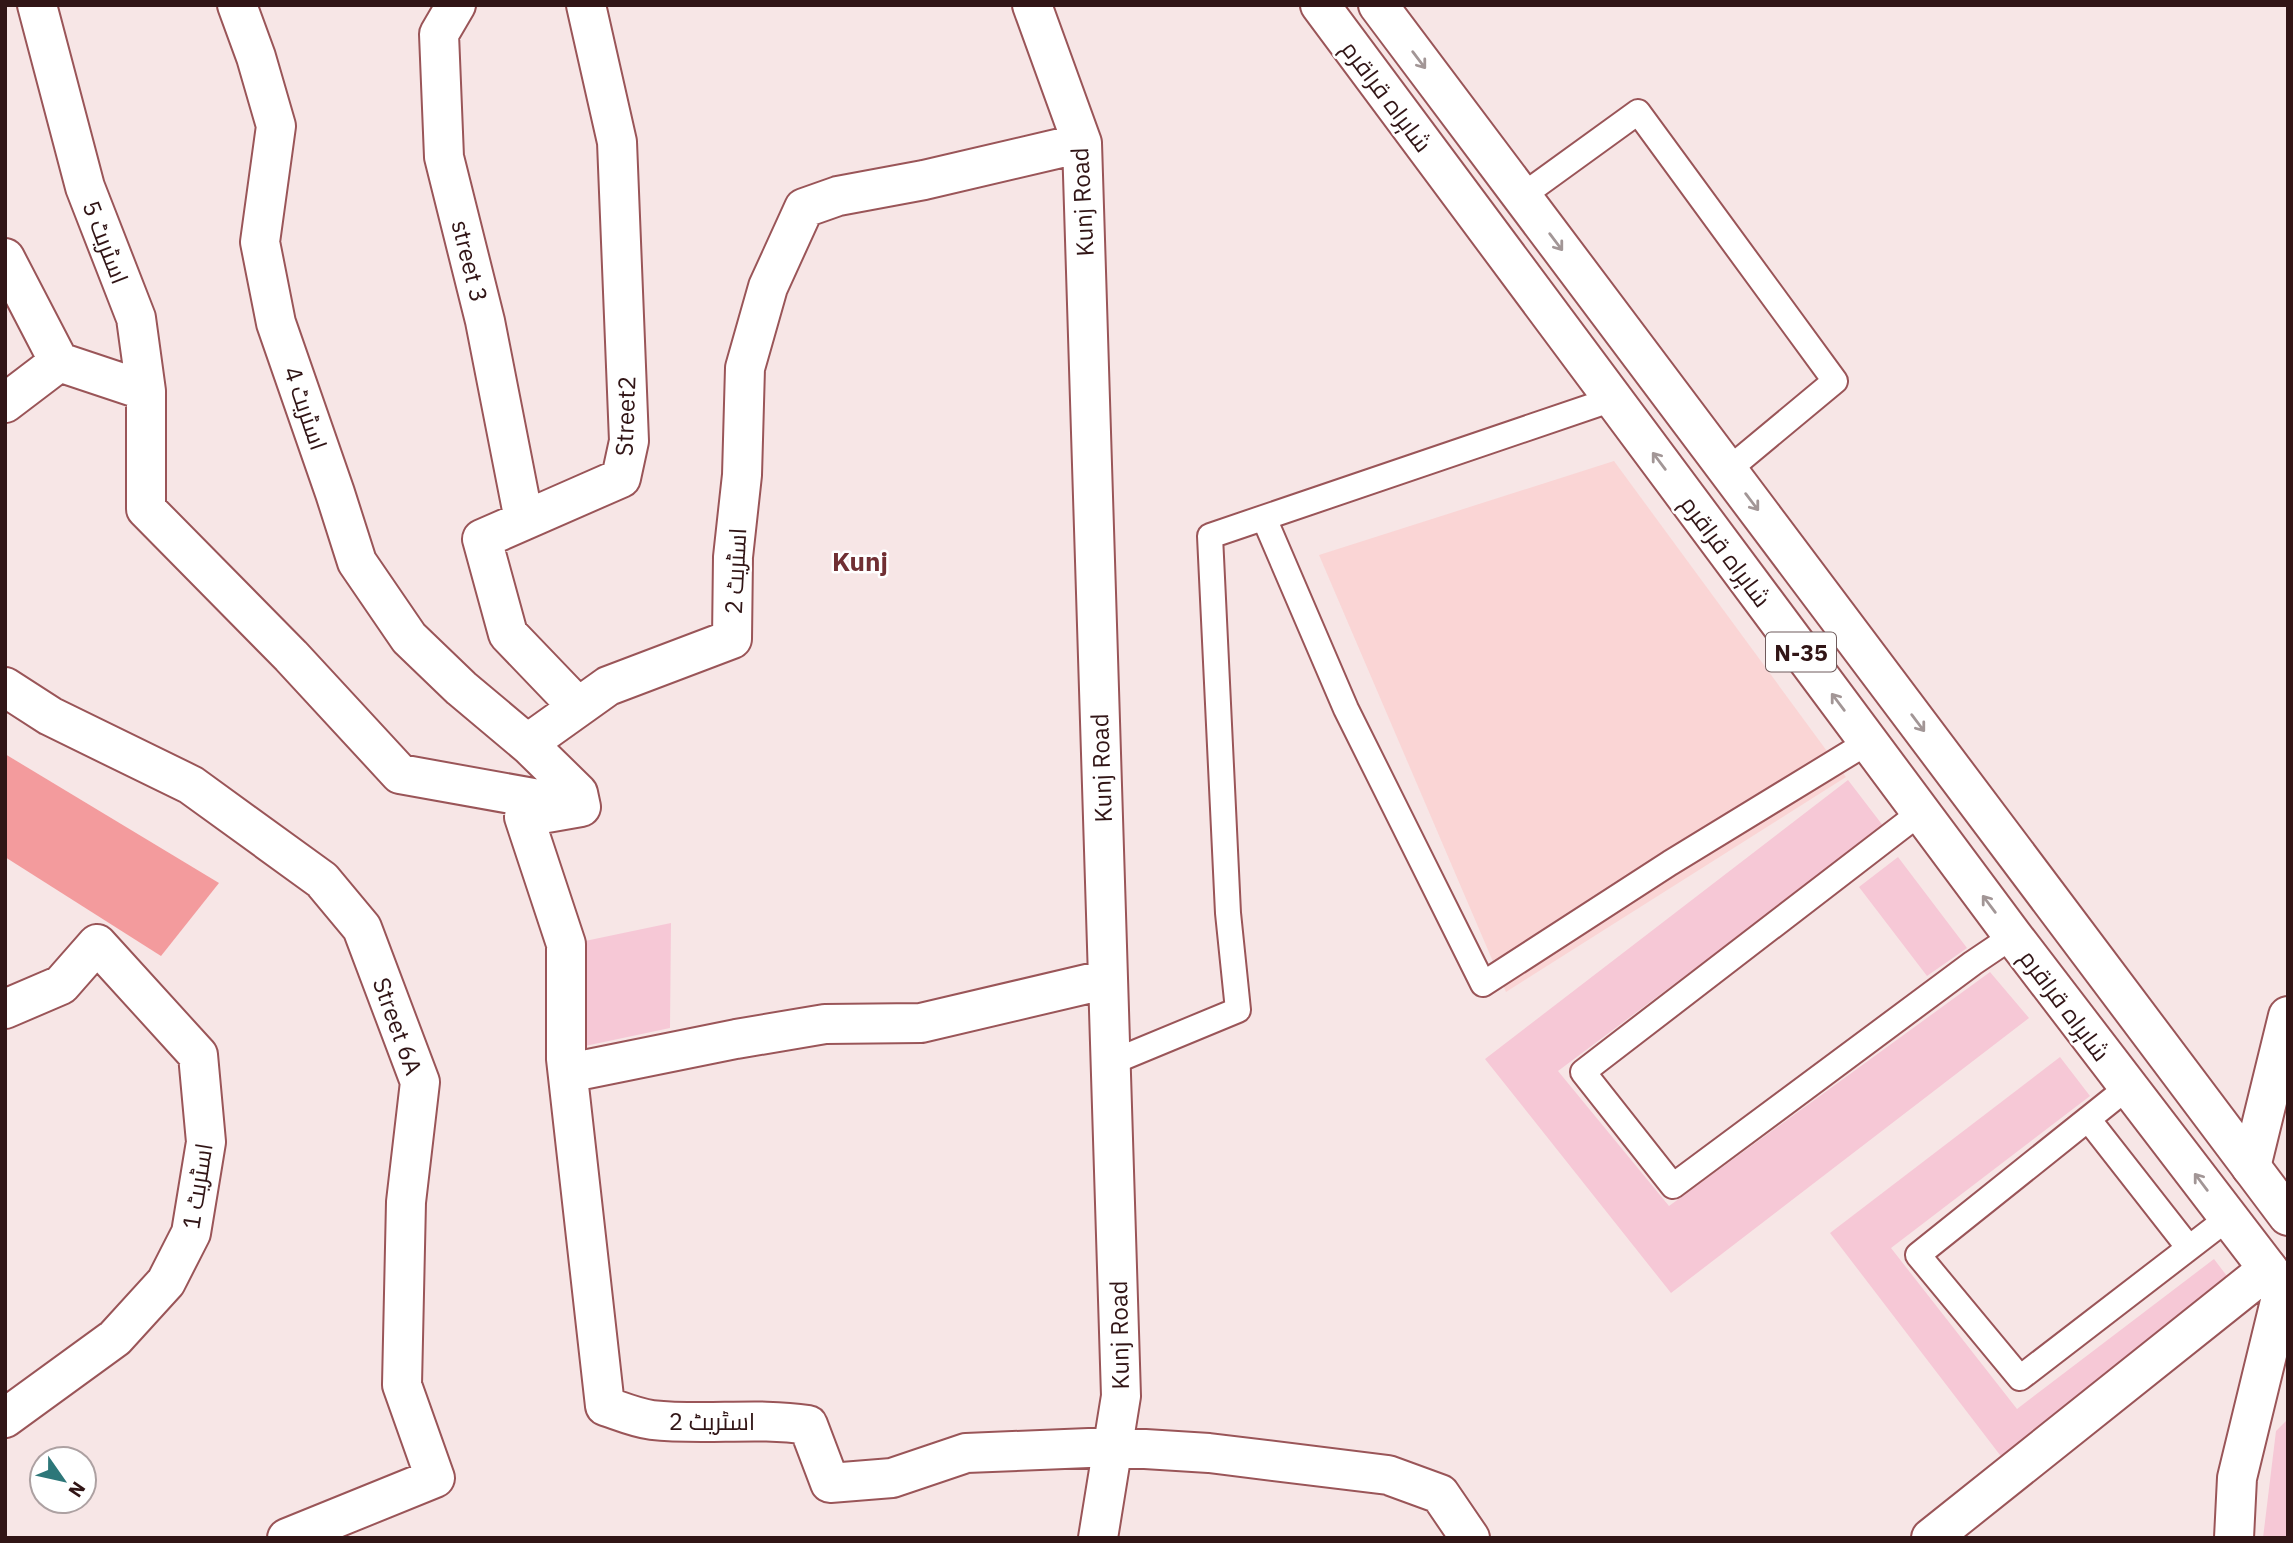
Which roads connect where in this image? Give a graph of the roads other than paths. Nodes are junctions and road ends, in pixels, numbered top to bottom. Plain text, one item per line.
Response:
1 (37, 5) edge
2 (237, 5) edge
3 (456, 5) edge
4 (586, 5) edge
5 (1032, 5) edge
6 (1320, 5) edge
7 (1378, 5) edge
8 (1082, 143) junction
9 (1522, 196) junction
10 (5, 258) edge
11 (59, 362) junction
12 (146, 391) junction
13 (1613, 399) junction
14 (5, 403) edge
15 (1728, 470) junction
16 (1264, 517) junction
17 (524, 520) junction
18 (5, 687) edge
19 (578, 707) junction
20 (1868, 742) junction
21 (530, 746) junction
22 (582, 807) junction
23 (1920, 812) junction
24 (2013, 936) junction
25 (1108, 979) junction
26 (5, 1009) edge
27 (2288, 1016) edge
28 (1110, 1063) junction
29 (568, 1073) junction
30 (2128, 1087) junction
31 (2088, 1119) junction
32 (2251, 1167) junction
33 (2288, 1216) edge
34 (2228, 1218) junction
35 (2189, 1248) junction
36 (2280, 1284) edge
37 (5, 1418) edge
38 (1113, 1447) junction
39 (287, 1538) edge
40 (1098, 1538) edge
41 (1470, 1538) edge
42 (1931, 1538) edge
43 (2234, 1538) edge

1 - 12 main road, اسٹریٹ 5
2 - 21 main road, اسٹریٹ 4
3 - 17 main road, street 3
4 - 17 main road, Street2
5 - 8 main road, Kunj Road
6 - 13 main road, شاہراہ قراقرم / N-35
7 -> 9 main road, شاہراہ قراقرم / N-35
8 - 19 main road, اسٹریٹ 2
8 - 25 main road, Kunj Road
9 -> 15 main road, شاہراہ قراقرم / N-35
9 - 15 lane
10 - 11 main road
11 - 12 main road
11 - 14 main road
12 - 22 main road, اسٹریٹ 5
13 - 16 lane
20 -> 13 main road, شاہراہ قراقرم / N-35
15 -> 32 main road, شاہراہ قراقرم / N-35
16 - 20 lane
16 - 28 lane
17 - 19 main road, Street2
18 - 39 main road, Street 6A
19 - 21 main road, اسٹریٹ 2
20 - 23 main road, شاہراہ قراقرم / N-35
21 - 22 main road
22 - 29 main road, اسٹریٹ 2
24 -> 23 main road, شاہراہ قراقرم / N-35
23 - 24 lane
24 - 30 main road, شاہراہ قراقرم / N-35
25 - 28 main road, Kunj Road
25 - 29 main road
26 - 37 main road, اسٹریٹ 1
27 - 32 main road
28 - 38 main road, Kunj Road
29 - 38 main road, اسٹریٹ 2
30 - 31 lane
34 -> 30 main road, شاہراہ قراقرم / N-35
31 - 35 lane
31 - 35 lane
32 - 33 main road, شاہراہ قراقرم / N-35
34 - 35 lane
34 - 36 main road, شاہراہ قراقرم / N-35
36 - 42 main road
36 - 43 main road
38 - 40 main road, Kunj Road
38 - 41 main road

